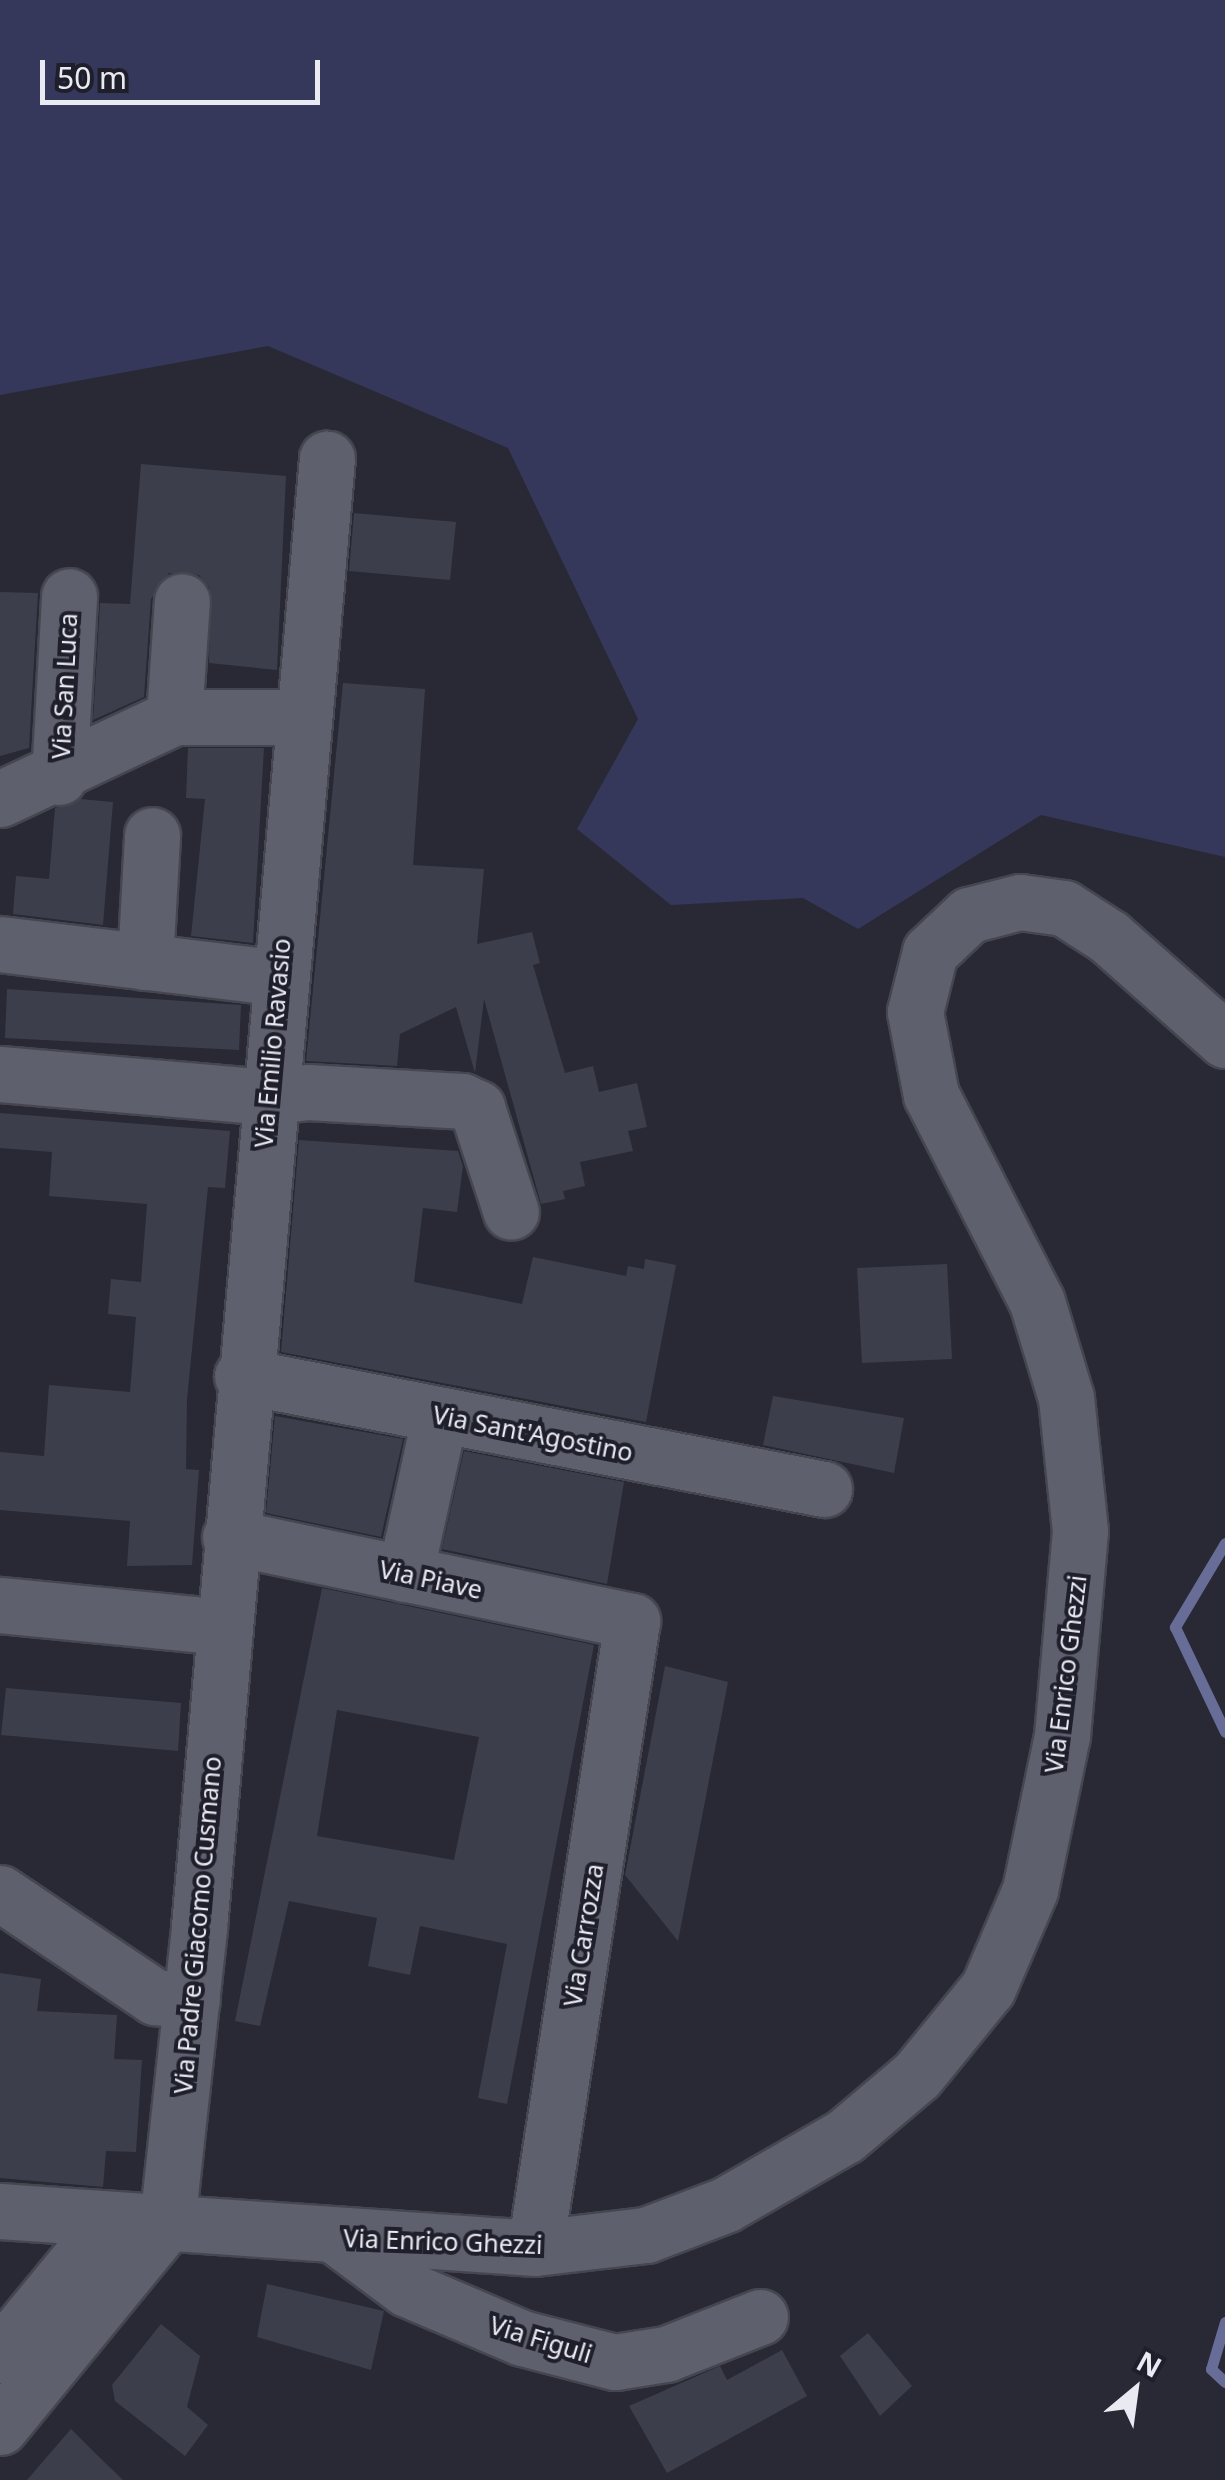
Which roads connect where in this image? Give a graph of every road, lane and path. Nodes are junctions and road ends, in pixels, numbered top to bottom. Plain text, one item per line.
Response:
1 (327, 459) dead end
2 (69, 596) dead end
3 (182, 600) dead end
4 (300, 717) junction
5 (174, 718) junction
6 (59, 776) junction
7 (0, 799) edge
8 (152, 835) dead end
9 (0, 944) edge
10 (145, 962) junction
11 (279, 978) junction
12 (1225, 1040) edge
13 (0, 1074) edge
14 (268, 1098) junction
15 (511, 1212) dead end
16 (242, 1376) junction
17 (440, 1415) junction
18 (824, 1489) dead end
19 (230, 1537) junction
20 (405, 1574) junction
21 (0, 1605) edge
22 (632, 1621) joint
23 (224, 1628) junction
24 (0, 1894) edge
25 (192, 2002) junction
26 (0, 2211) edge
27 (110, 2221) junction
28 (167, 2223) junction
29 (337, 2237) junction
30 (535, 2248) junction
31 (760, 2317) dead end
32 (0, 2355) edge
33 (0, 2426) edge

1 - 4 street, Via Emilio Ravasio
2 - 6 street, Via San Luca
3 - 5 street
4 - 5 street
4 - 11 street, Via Emilio Ravasio
5 - 6 street
6 - 7 street
8 - 10 street
9 - 10 street
10 - 11 street
11 - 14 street, Via Emilio Ravasio
12 - 30 street, Via Enrico Ghezzi
13 - 14 street
14 - 15 street
14 - 16 street, Via Emilio Ravasio
16 - 17 street, Via Sant'Agostino
16 - 19 street, Via Emilio Ravasio
17 - 18 street, Via Sant'Agostino
17 - 20 street
19 - 20 street, Via Piave
19 - 23 street, Via Emilio Ravasio
20 - 22 street, Via Piave
21 - 23 street
22 - 30 street, Via Carrozza
23 - 25 street, Via Padre Giacomo Cusmano
24 - 25 street
25 - 28 street, Via Padre Giacomo Cusmano
26 - 27 street
27 - 28 street
27 - 32 street
28 - 29 street, Via Enrico Ghezzi
28 - 33 street
29 - 30 street, Via Enrico Ghezzi
29 - 31 street, Via Figuli

